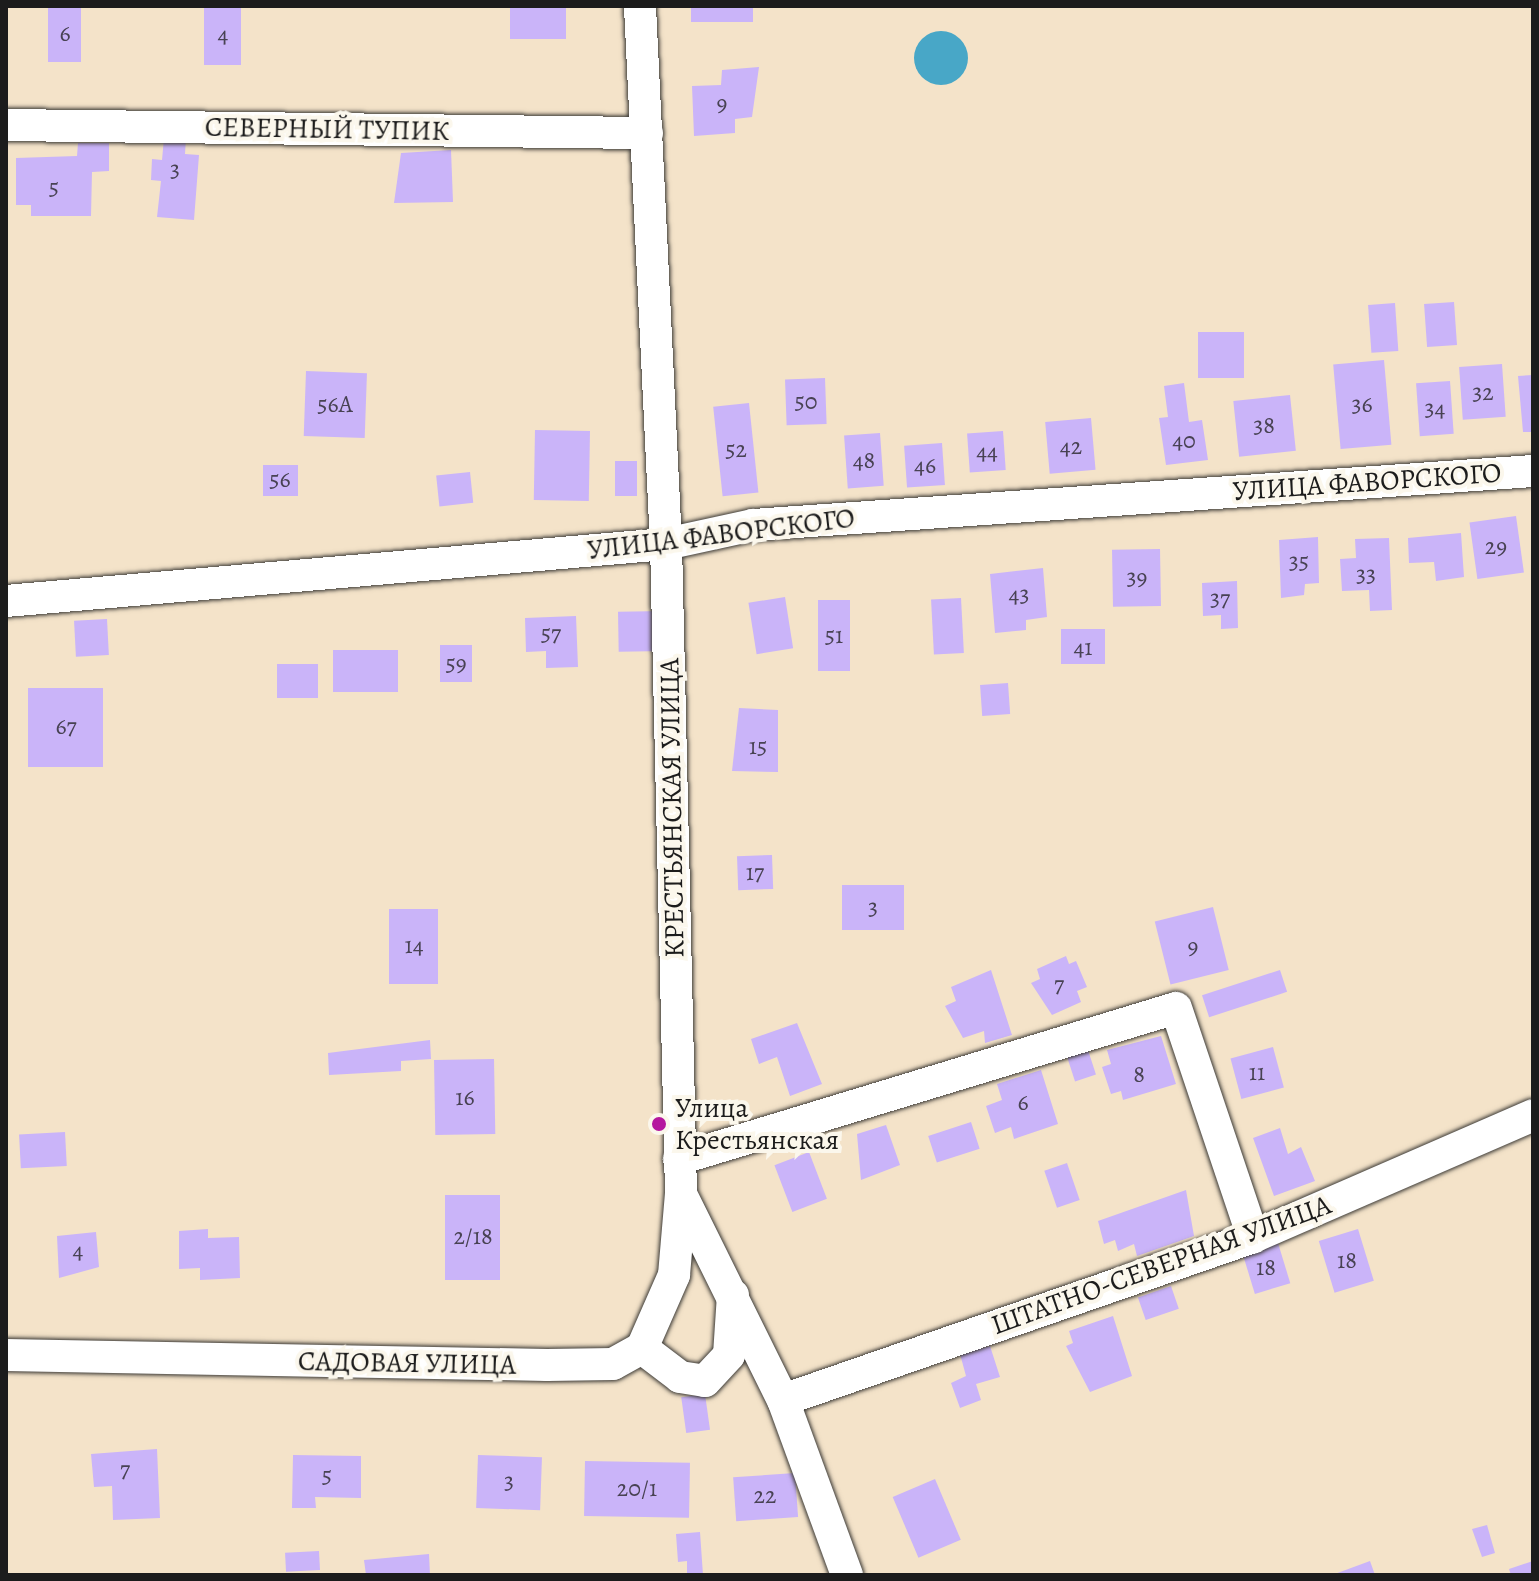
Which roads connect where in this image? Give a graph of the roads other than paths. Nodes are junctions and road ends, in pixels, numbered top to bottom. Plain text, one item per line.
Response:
1 (640, 6) edge
2 (6, 125) edge
3 (647, 133) junction
4 (1533, 471) edge
5 (666, 544) junction
6 (6, 601) edge
7 (1533, 1115) edge
8 (679, 1159) junction
9 (681, 1194) junction
10 (1253, 1237) junction
11 (733, 1287) junction
12 (642, 1348) junction
13 (6, 1355) edge
14 (783, 1400) junction
15 (847, 1575) edge

1 - 3 street, КРЕСТЬЯНСКАЯ УЛИЦА
2 - 3 street, СЕВЕРНЫЙ ТУПИК
3 - 5 street, КРЕСТЬЯНСКАЯ УЛИЦА
4 - 5 street, УЛИЦА ФАВОРСКОГО
5 - 6 street, УЛИЦА ФАВОРСКОГО
5 - 8 street, КРЕСТЬЯНСКАЯ УЛИЦА
7 - 10 street, ШТАТНО-СЕВЕРНАЯ УЛИЦА
8 - 9 street, КРЕСТЬЯНСКАЯ УЛИЦА
8 - 10 street
9 - 11 street, КРЕСТЬЯНСКАЯ УЛИЦА
9 - 12 street
10 - 14 street, ШТАТНО-СЕВЕРНАЯ УЛИЦА
11 - 12 street
11 - 14 street, КРЕСТЬЯНСКАЯ УЛИЦА
12 - 13 street, САДОВАЯ УЛИЦА
14 - 15 street, КРЕСТЬЯНСКАЯ УЛИЦА

